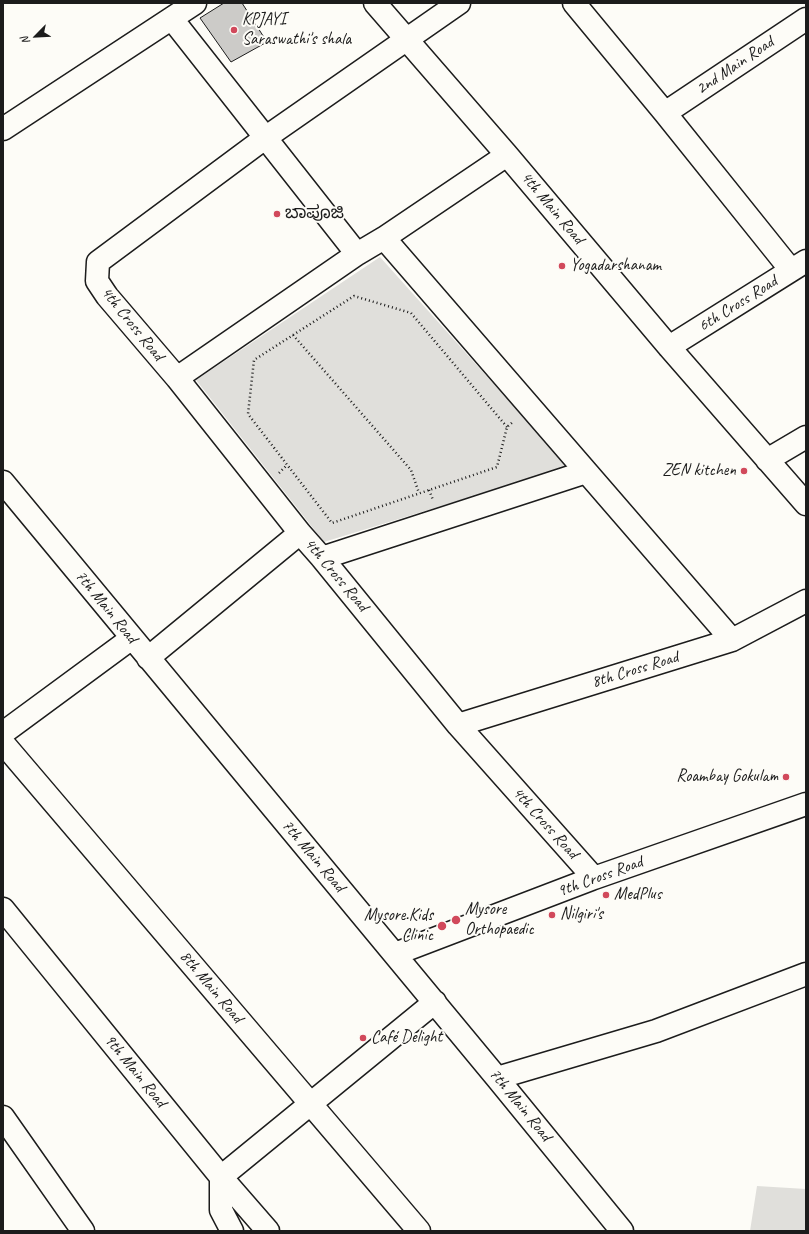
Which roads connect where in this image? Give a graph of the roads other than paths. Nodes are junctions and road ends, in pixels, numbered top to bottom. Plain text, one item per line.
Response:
1 (195, 3) edge
2 (376, 3) edge
3 (458, 3) edge
4 (574, 3) edge
5 (172, 19) junction
6 (806, 19) edge
7 (406, 40) junction
8 (665, 113) junction
9 (3, 129) edge
10 (265, 138) junction
11 (507, 154) junction
12 (384, 238) junction
13 (357, 254) junction
14 (799, 266) edge
15 (669, 347) junction
16 (177, 378) junction
17 (806, 437) edge
18 (767, 460) junction
19 (586, 472) junction
20 (3, 482) edge
21 (806, 504) edge
22 (300, 533) junction
23 (322, 558) junction
24 (806, 601) edge
25 (132, 638) junction
26 (732, 640) junction
27 (148, 658) junction
28 (458, 725) junction
29 (3, 733) edge
30 (3, 743) edge
31 (806, 804) edge
32 (594, 878) junction
33 (3, 909) edge
34 (395, 954) junction
35 (806, 974) edge
36 (435, 1002) junction
37 (497, 1078) junction
38 (311, 1104) junction
39 (3, 1117) edge
40 (221, 1177) junction
41 (83, 1231) edge
42 (232, 1231) edge
43 (268, 1231) edge
44 (419, 1231) edge
45 (622, 1231) edge

1 - 5 street
2 - 7 street, 4th Main Road
3 - 7 street
4 - 8 street
5 - 9 street
5 - 10 street
6 - 8 street, 2nd Main Road
7 - 10 street
7 - 11 street, 4th Main Road
8 - 14 street
10 - 13 street
10 - 16 street, 4th Cross Road
11 - 12 street
11 - 15 street, 4th Main Road
12 - 13 street
12 - 19 street
13 - 16 street
14 - 15 street, 6th Cross Road
15 - 18 street, 4th Main Road
16 - 22 street, 4th Cross Road
17 - 18 street
18 - 21 street, 4th Main Road
19 - 23 street
19 - 26 street
20 - 25 street, 7th Main Road
22 - 23 street, 4th Cross Road
22 - 27 street
23 - 28 street, 4th Cross Road
24 - 26 street, 8th Cross Road
25 - 27 street, 7th Main Road
25 - 29 street
26 - 28 street, 8th Cross Road
27 - 34 street, 7th Main Road
28 - 32 street, 4th Cross Road
30 - 38 street, 8th Main Road
31 - 32 street, 9th Cross Road
32 - 34 street, 9th Cross Road
33 - 40 street, 9th Main Road
34 - 36 street, 7th Main Road
35 - 37 street
36 - 37 street, 7th Main Road
36 - 38 street
37 - 45 street, 7th Main Road
38 - 40 street
38 - 44 street, 8th Main Road
39 - 41 street
40 - 42 street
40 - 43 street, 9th Main Road

